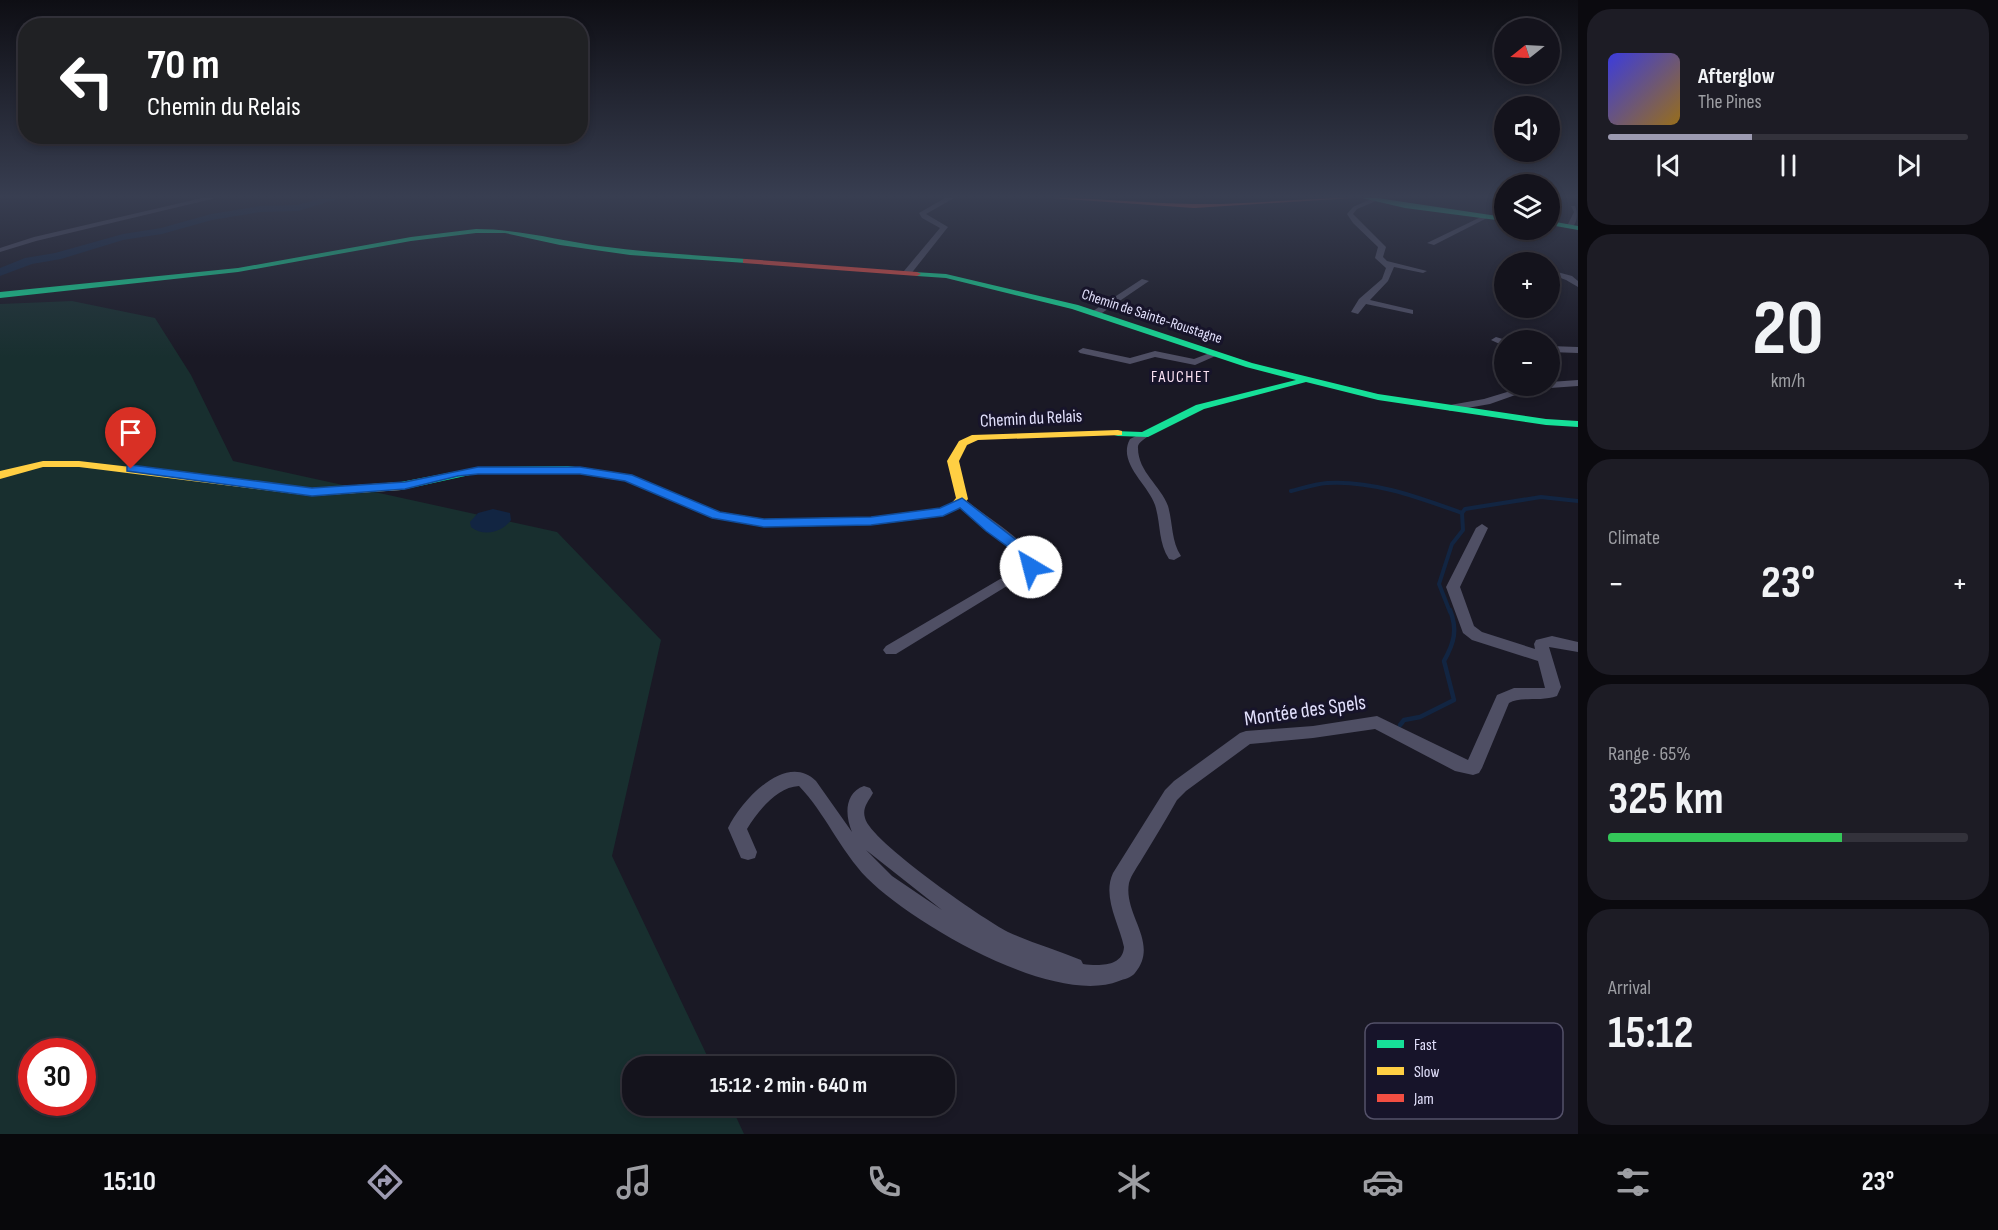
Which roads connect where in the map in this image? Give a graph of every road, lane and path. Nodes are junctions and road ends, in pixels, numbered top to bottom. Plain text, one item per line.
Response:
1 (343, 251) edge
2 (615, 251) edge
3 (924, 251) edge
4 (1381, 251) edge
5 (1386, 263) junction
6 (1423, 271) dead end
7 (907, 273) junction
8 (1560, 275) edge
9 (1145, 281) dead end
10 (1578, 285) edge
11 (0, 295) edge
12 (1362, 301) junction
13 (1355, 312) dead end
14 (1410, 312) dead end
15 (1096, 314) junction
16 (1560, 349) edge
17 (1578, 350) edge
18 (1083, 351) dead end
19 (1215, 354) junction
20 (1304, 380) junction
21 (1578, 383) edge
22 (1560, 384) edge
23 (1505, 396) edge
24 (1448, 408) junction
25 (1578, 424) edge
26 (1144, 435) junction
27 (0, 475) edge
28 (962, 502) junction
29 (1482, 528) dead end
30 (1174, 556) dead end
31 (1578, 647) edge
32 (891, 650) dead end
33 (1543, 657) junction
34 (864, 793) dead end
35 (748, 852) dead end
36 (1101, 977) junction

1 - 11 street, Chemin de Sainte-Roustagne
2 - 7 street, Chemin de Sainte-Roustagne
3 - 7 street
4 - 5 street
5 - 6 street
5 - 12 street
7 - 15 street, Chemin de Sainte-Roustagne
8 - 10 street
9 - 15 street
12 - 13 street
12 - 14 street
15 - 19 street, Chemin de Sainte-Roustagne
16 - 17 street
18 - 19 street
19 - 20 street, Chemin de Sainte-Roustagne
20 - 24 street, Chemin de Sainte-Roustagne
20 - 26 street
21 - 22 street
23 - 24 street
24 - 25 street, Chemin de Sainte-Roustagne
26 - 28 street, Chemin du Relais
26 - 30 street
27 - 28 street
28 - 32 street
29 - 33 street
31 - 33 street
33 - 36 street, Montée des Spels
34 - 36 street
35 - 36 street

